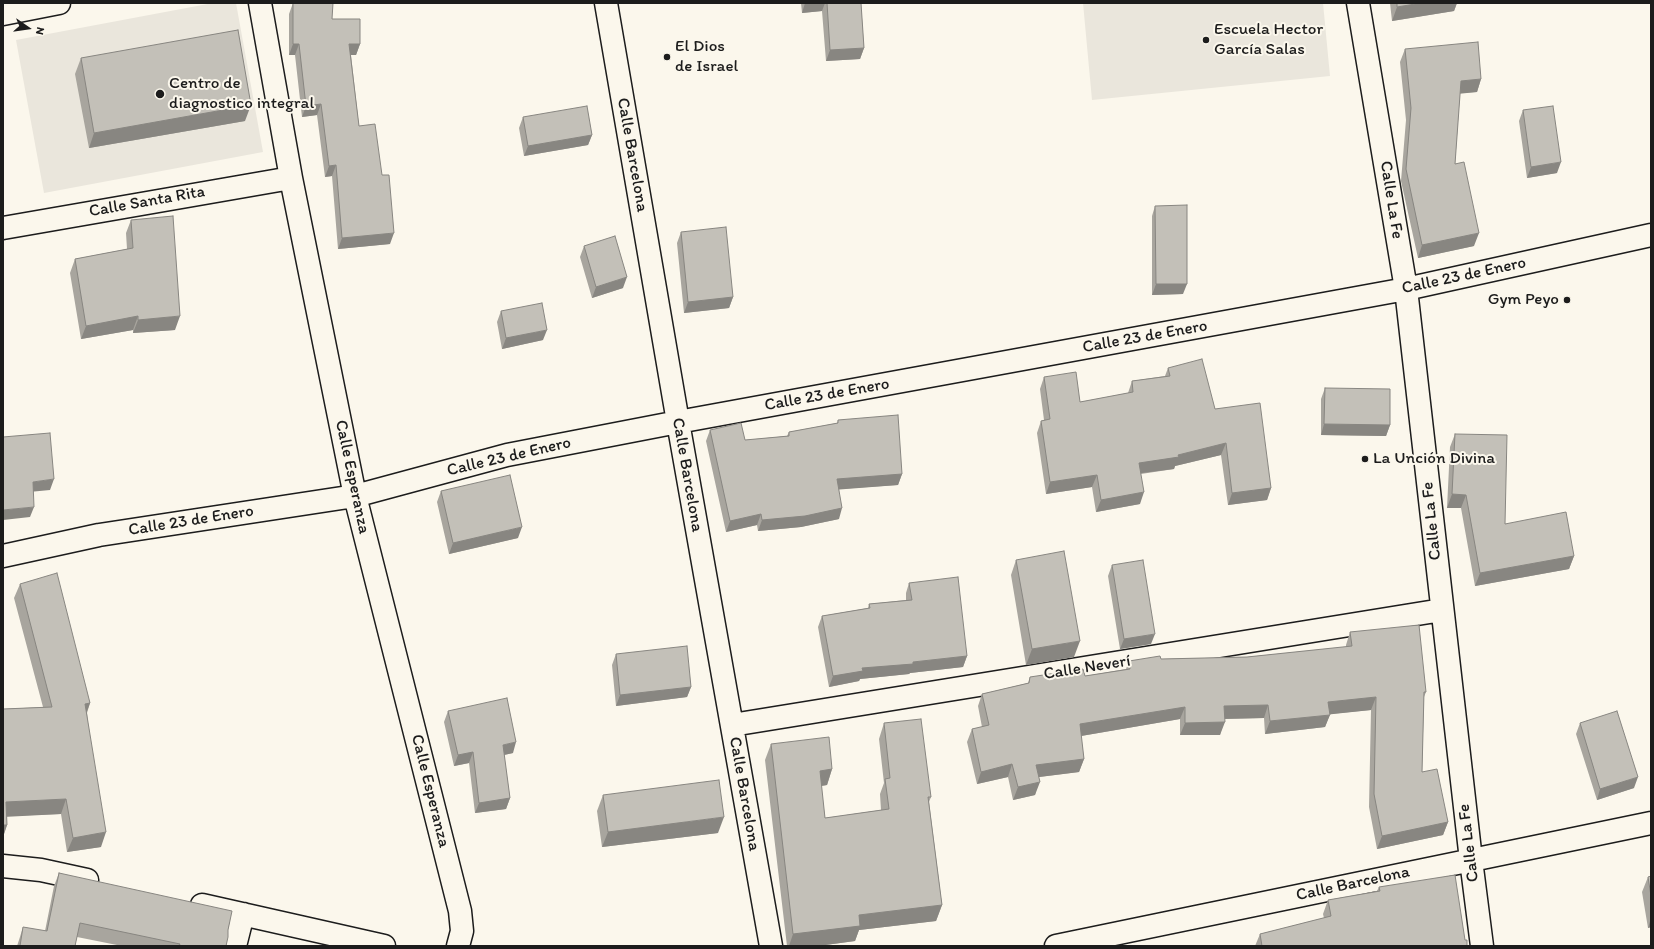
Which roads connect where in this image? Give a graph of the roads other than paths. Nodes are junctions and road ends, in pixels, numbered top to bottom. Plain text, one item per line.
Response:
1 (59, 3) edge
2 (260, 3) edge
3 (606, 3) edge
4 (1358, 3) edge
5 (3, 14) edge
6 (291, 178) junction
7 (3, 228) edge
8 (1651, 235) edge
9 (1406, 289) junction
10 (678, 422) junction
11 (355, 496) junction
12 (3, 556) edge
13 (1442, 610) junction
14 (732, 725) junction
15 (1651, 823) edge
16 (1471, 860) junction
17 (3, 866) edge
18 (103, 884) edge
19 (180, 900) edge
20 (243, 914) junction
21 (235, 946) edge
22 (384, 946) edge
23 (458, 946) edge
24 (771, 946) edge
25 (1056, 946) edge
26 (1482, 946) edge

1 - 5 street
2 - 6 street, Calle Esperanza
3 - 10 street, Calle Barcelona
4 - 9 street, Calle La Fe
6 - 7 street, Calle Santa Rita
6 - 11 street, Calle Esperanza
8 - 9 street, Calle 23 de Enero
9 - 10 street, Calle 23 de Enero
9 - 13 street, Calle La Fe
10 - 11 street, Calle 23 de Enero
10 - 14 street, Calle Barcelona
11 - 12 street, Calle 23 de Enero
11 - 23 street, Calle Esperanza
13 - 14 street, Calle Neverí
13 - 16 street, Calle La Fe
14 - 24 street, Calle Barcelona
15 - 16 street, Calle Barcelona
16 - 25 street, Calle Barcelona
16 - 26 street, Calle La Fe
17 - 18 street
19 - 20 street
20 - 21 street
20 - 22 street

